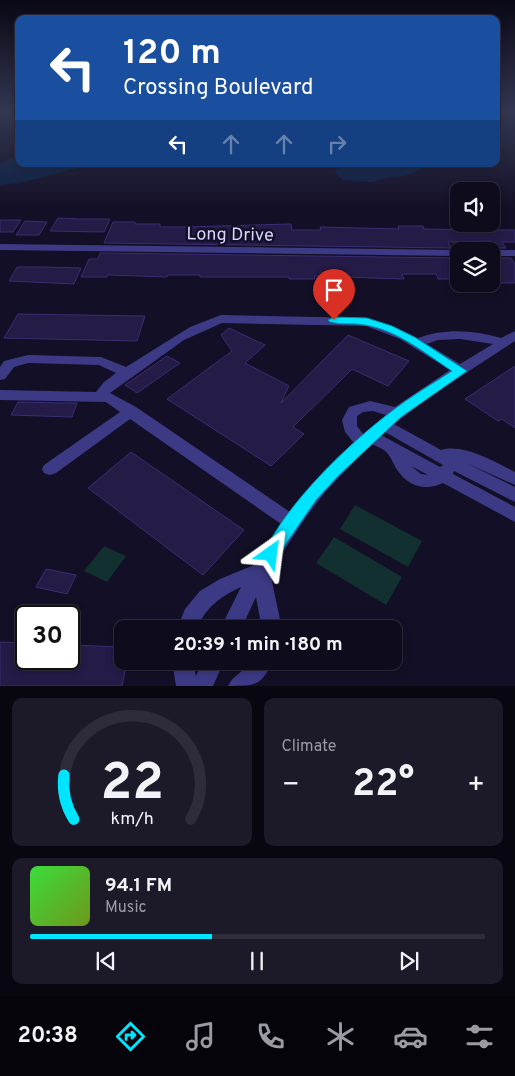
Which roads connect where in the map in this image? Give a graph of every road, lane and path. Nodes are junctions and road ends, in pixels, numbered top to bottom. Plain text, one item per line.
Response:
1 (0, 247) edge
2 (450, 253) edge
3 (500, 253) edge
4 (515, 253) edge
5 (509, 339) edge
6 (417, 343) junction
7 (461, 371) junction
8 (126, 374) junction
9 (0, 376) edge
10 (0, 395) edge
11 (100, 396) junction
12 (131, 411) junction
13 (397, 414) junction
14 (384, 425) junction
15 (367, 440) junction
16 (436, 452) junction
17 (453, 462) junction
18 (50, 469) dead end
19 (443, 475) junction
20 (515, 479) edge
21 (493, 485) junction
22 (515, 495) edge
23 (515, 515) edge
24 (292, 522) junction
25 (261, 571) junction
26 (191, 620) edge
27 (235, 620) edge
28 (270, 620) edge
29 (184, 670) edge
30 (210, 670) edge
31 (257, 670) edge
32 (187, 686) edge
33 (202, 686) edge
34 (238, 686) edge

1 - 2 street, Long Drive
3 - 4 street
5 - 6 street
5 - 7 street
6 - 7 street
6 - 8 street
7 - 13 street
8 - 9 street
8 - 11 street
10 - 11 street
11 - 12 street
12 - 18 street
12 - 24 street
13 - 14 street
13 - 15 street
14 - 15 street
14 - 16 street
15 - 19 street
15 - 24 street
16 - 17 street
16 - 21 street
17 - 19 street
17 - 21 street
19 - 21 street
20 - 21 street
21 - 22 street
21 - 23 street
24 - 25 street
25 - 26 street
25 - 27 street
25 - 28 street
29 - 32 street
30 - 33 street
31 - 34 street

